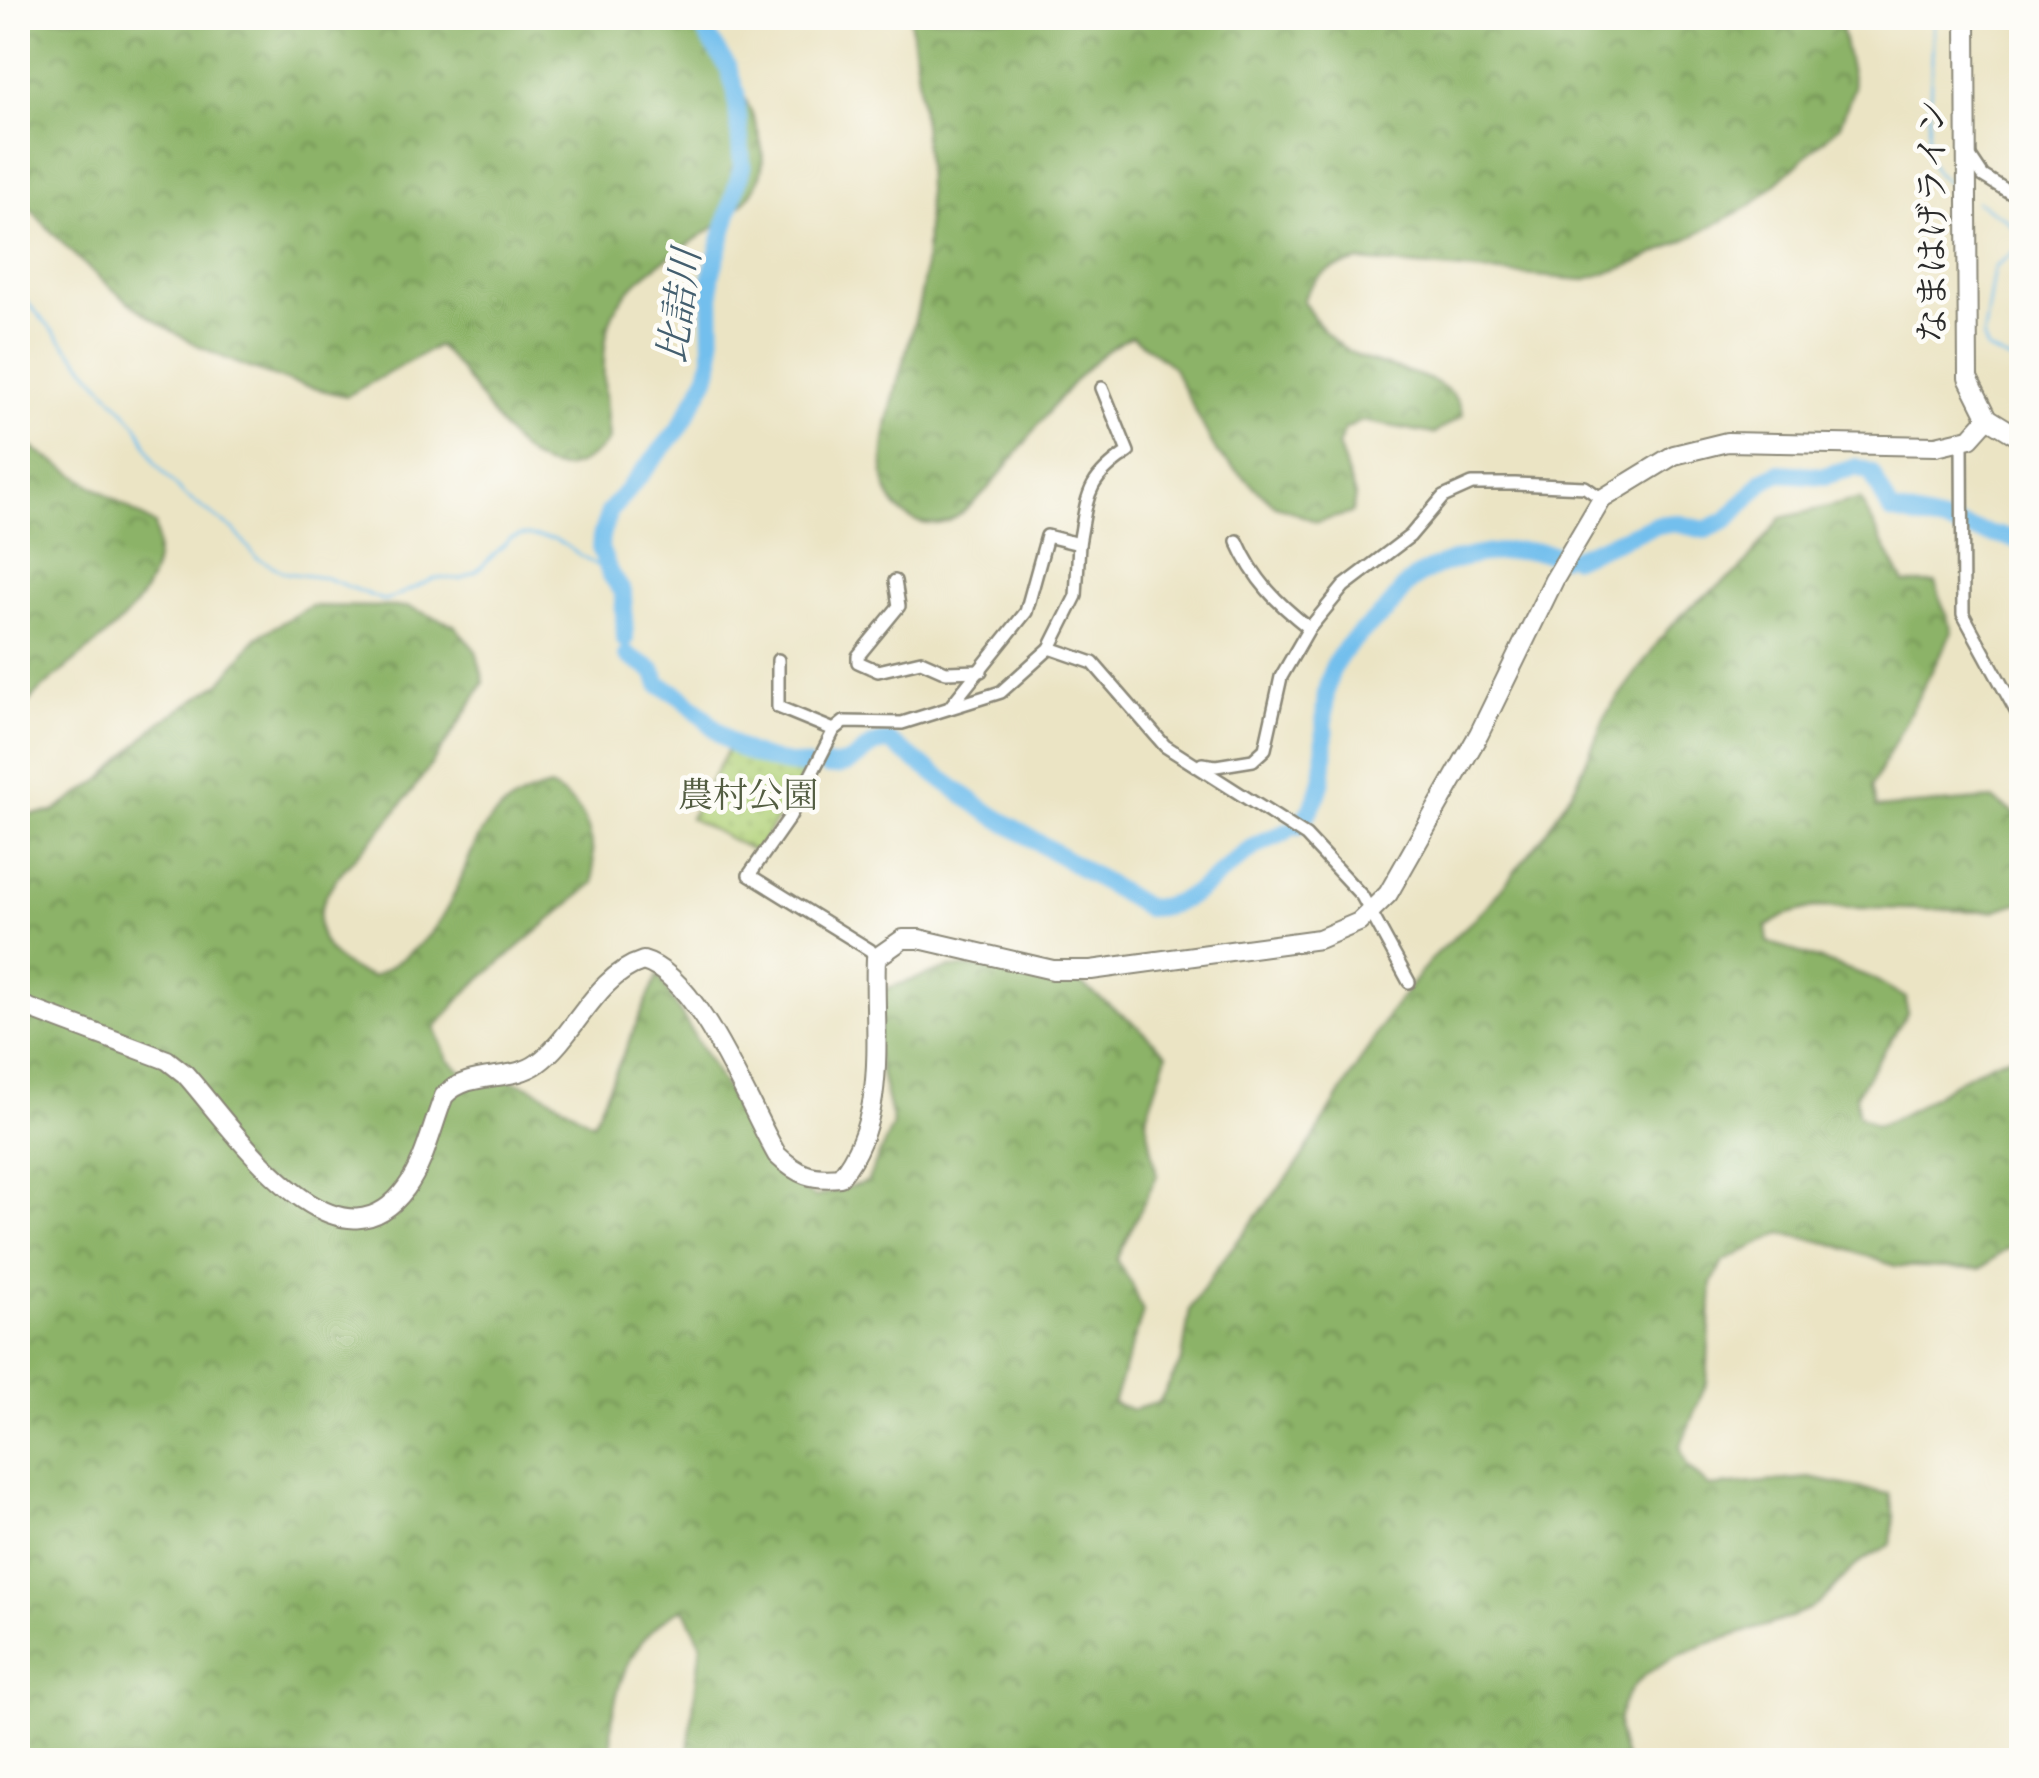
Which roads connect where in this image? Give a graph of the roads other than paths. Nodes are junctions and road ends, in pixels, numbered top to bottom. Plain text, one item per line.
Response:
1 (1966, 18) edge
2 (1964, 147) junction
3 (2022, 200) edge
4 (1102, 388) dead end
5 (1988, 418) junction
6 (2022, 438) edge
7 (1962, 440) junction
8 (1602, 499) junction
9 (1237, 542) dead end
10 (1079, 544) junction
11 (895, 582) dead end
12 (1309, 628) junction
13 (1050, 648) junction
14 (778, 660) dead end
15 (981, 671) junction
16 (950, 707) junction
17 (2022, 722) edge
18 (834, 730) junction
19 (1192, 762) junction
20 (1370, 911) junction
21 (876, 958) junction
22 (1409, 982) dead end
23 (18, 1004) edge

1 - 2 street, なまはげライン
2 - 3 street
2 - 5 street, なまはげライン
4 - 10 street
5 - 6 street
5 - 7 street
7 - 8 street
7 - 17 street
8 - 12 street
8 - 20 street
9 - 12 street
10 - 13 street
10 - 15 street
11 - 15 street
12 - 19 street
13 - 16 street
13 - 19 street
14 - 18 street
15 - 16 street
16 - 18 street
18 - 21 street
19 - 20 street
20 - 21 street
20 - 22 street
21 - 23 street

